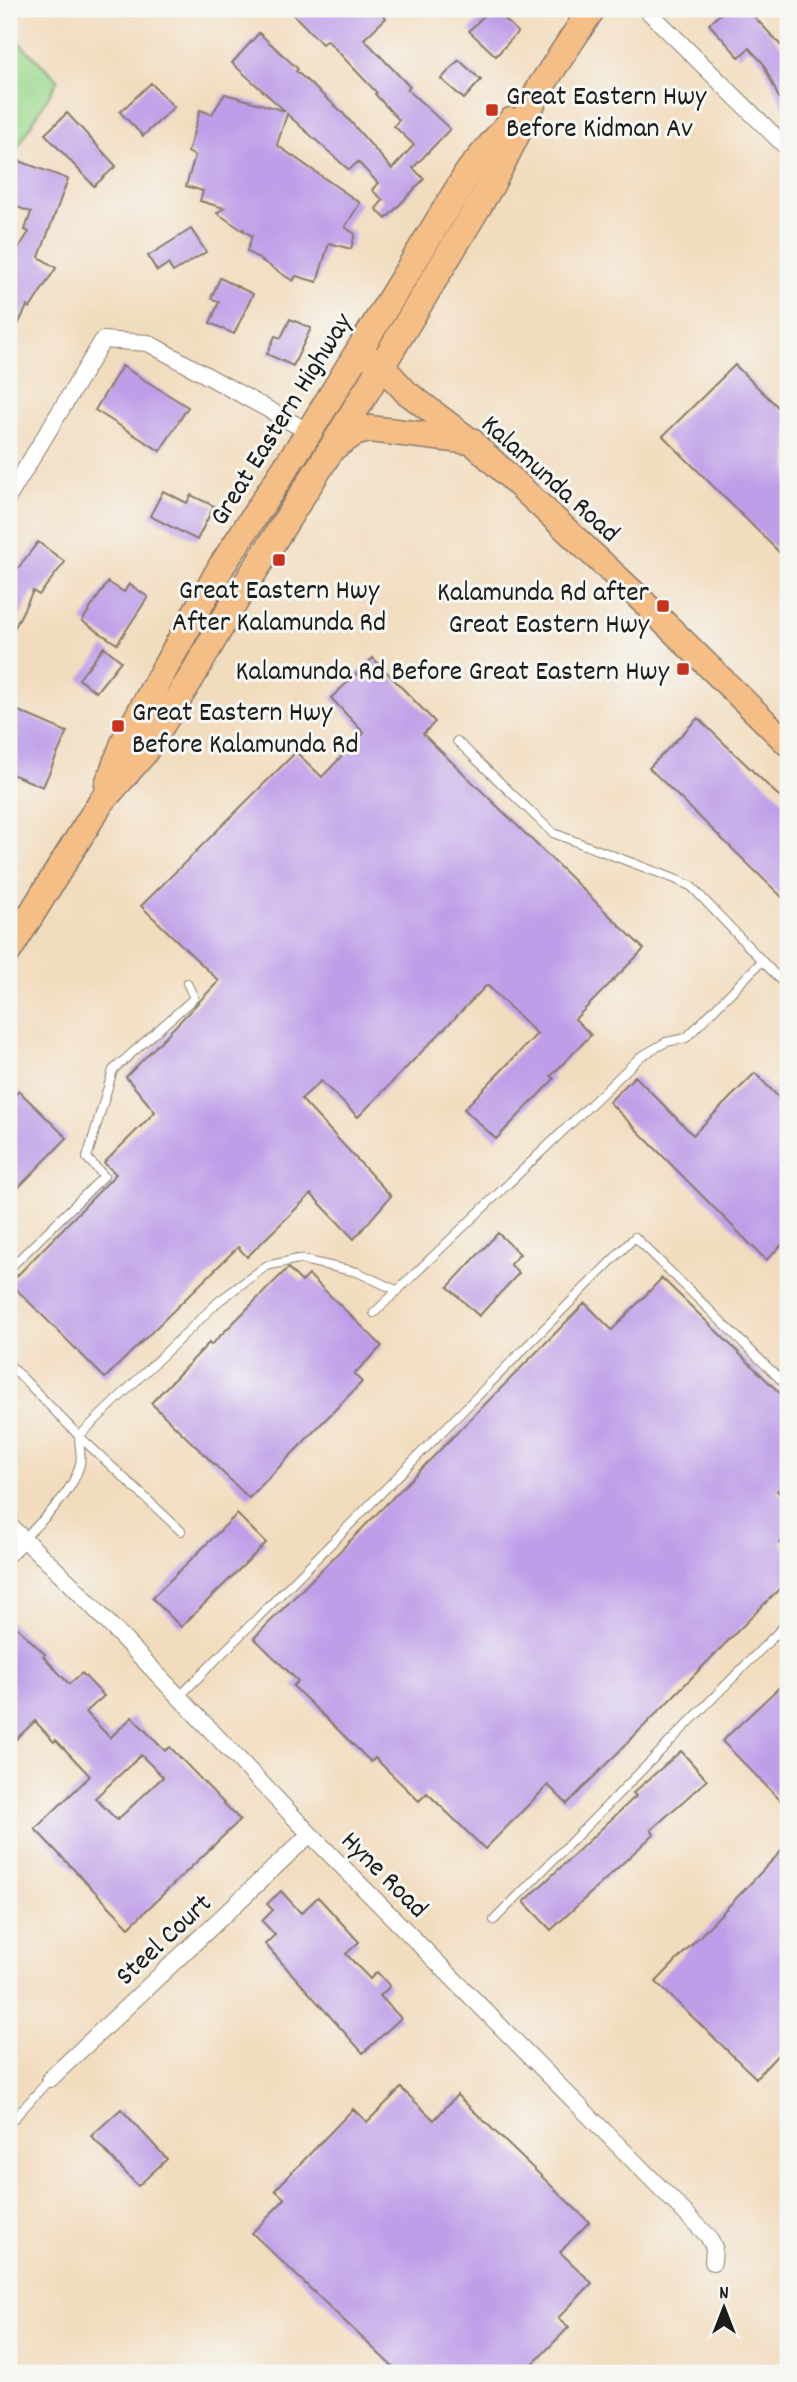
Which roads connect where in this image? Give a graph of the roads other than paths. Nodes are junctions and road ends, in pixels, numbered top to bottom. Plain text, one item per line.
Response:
1 (592, 9) edge
2 (646, 9) edge
3 (541, 86) junction
4 (788, 149) edge
5 (359, 351) junction
6 (382, 366) junction
7 (301, 428) junction
8 (471, 441) junction
9 (332, 448) junction
10 (9, 496) edge
11 (457, 741) dead end
12 (788, 744) edge
13 (101, 802) junction
14 (9, 950) edge
15 (762, 961) junction
16 (187, 983) dead end
17 (788, 988) edge
18 (9, 1269) edge
19 (398, 1291) junction
20 (374, 1313) dead end
21 (9, 1364) edge
22 (788, 1387) edge
23 (79, 1436) junction
24 (9, 1525) edge
25 (181, 1531) dead end
26 (23, 1539) junction
27 (9, 1553) edge
28 (788, 1622) edge
29 (179, 1697) junction
30 (310, 1834) junction
31 (494, 1920) dead end
32 (50, 2079) joint
33 (9, 2124) edge
34 (713, 2262) dead end

1 - 3 highway, Great Eastern Highway
2 - 4 street
3 - 5 highway, Great Eastern Highway
3 - 6 highway, Great Eastern Highway
5 - 6 main road, Kalamunda Road
5 - 7 highway, Great Eastern Highway
6 - 8 main road, Kalamunda Road
6 - 9 highway, Great Eastern Highway
7 - 10 street
7 - 13 highway, Great Eastern Highway
8 - 9 highway
8 - 12 main road, Kalamunda Road
9 - 13 highway, Great Eastern Highway
11 - 15 lane
13 - 14 highway, Great Eastern Highway
15 - 17 lane
15 - 19 lane
16 - 18 lane
19 - 20 lane
19 - 23 lane
21 - 23 lane
22 - 29 lane
23 - 25 lane
23 - 26 lane
24 - 26 street, Hyne Road
26 - 27 street
26 - 29 street, Hyne Road
28 - 31 lane
29 - 30 street, Hyne Road
30 - 32 street, Steel Court
30 - 34 street, Hyne Road
32 - 33 lane

